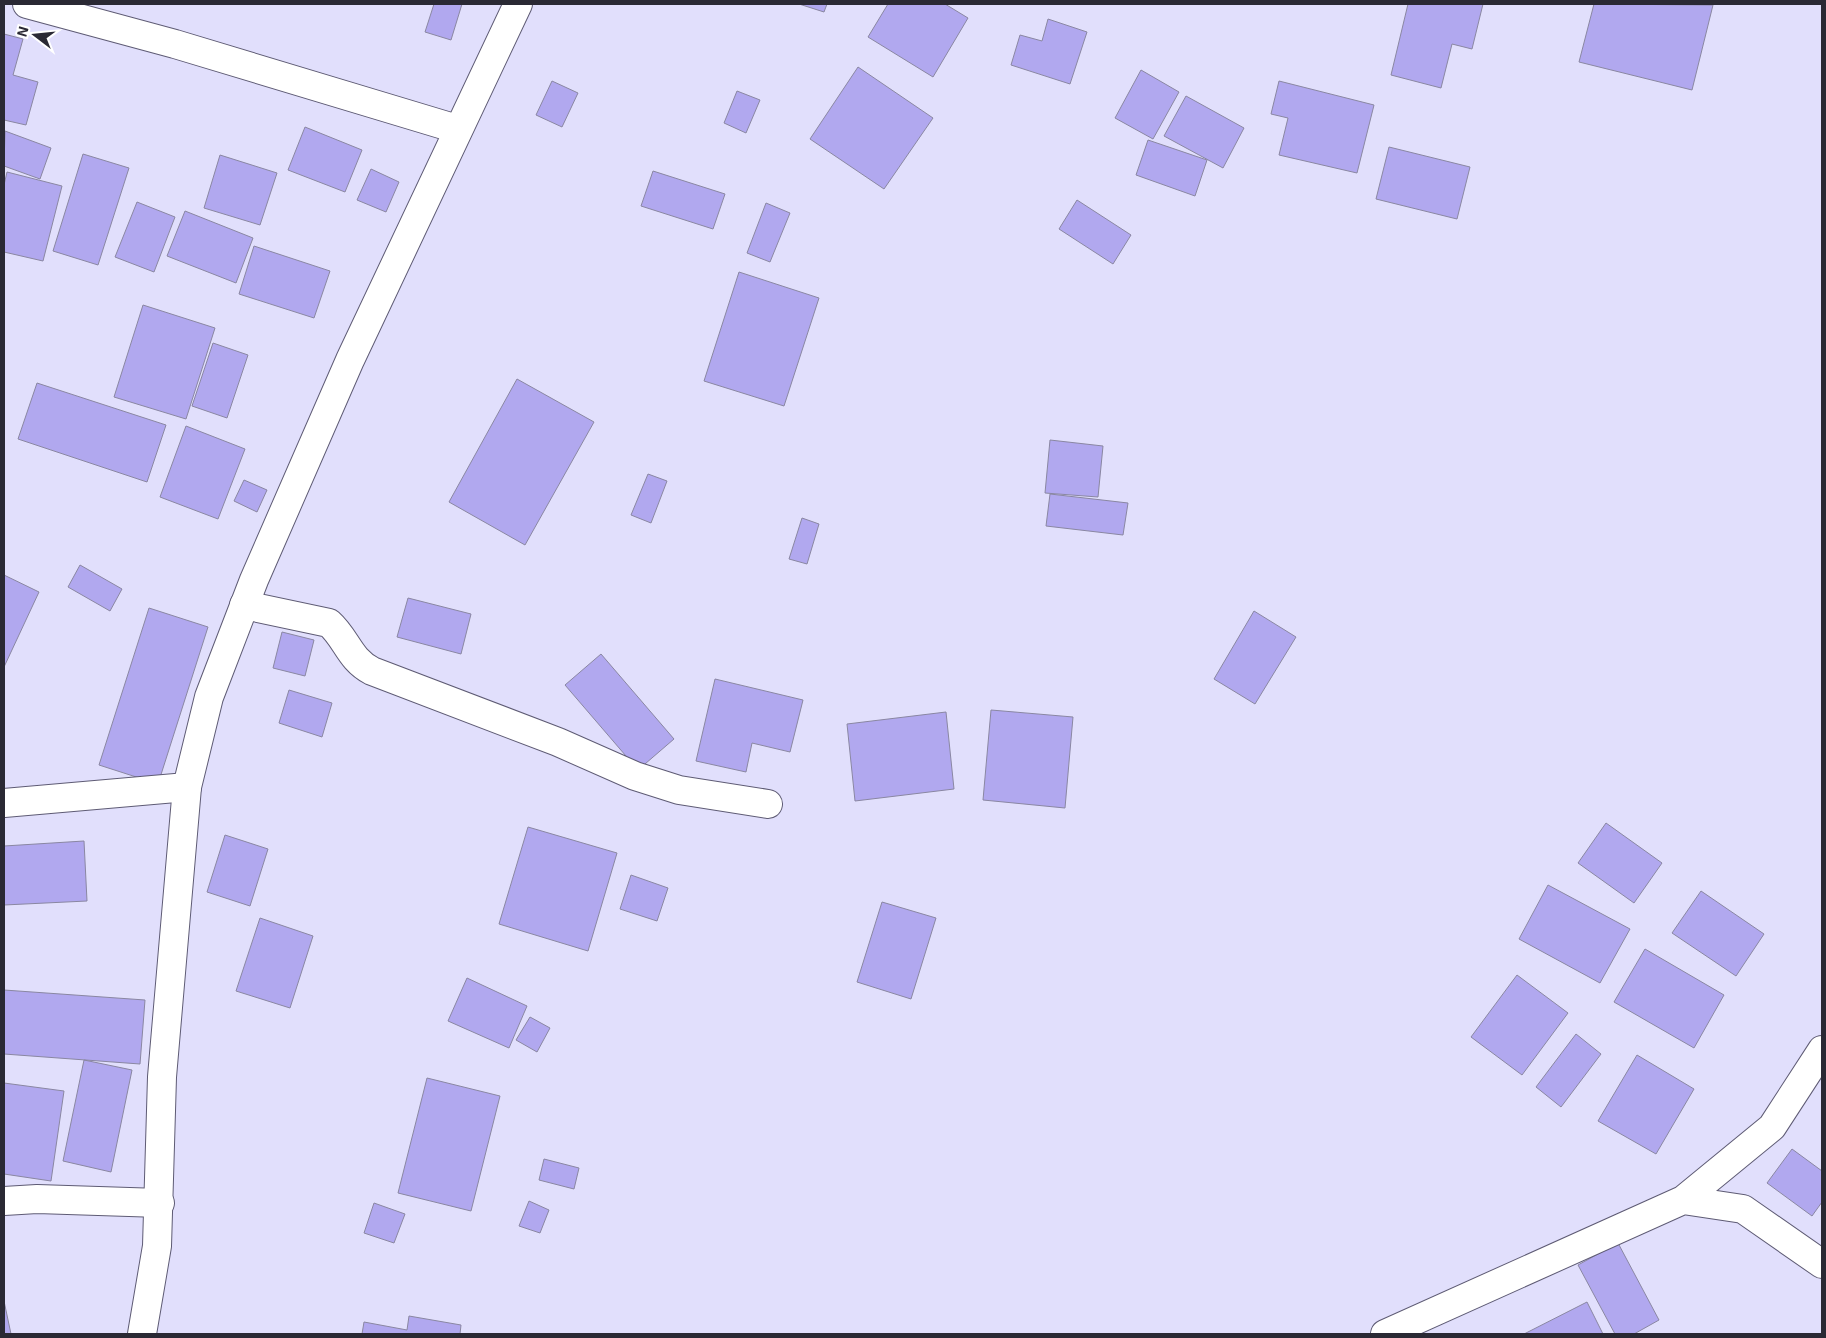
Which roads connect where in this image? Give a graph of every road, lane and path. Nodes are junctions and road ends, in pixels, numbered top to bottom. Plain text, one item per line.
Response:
1 (27, 4) edge
2 (518, 4) edge
3 (457, 129) junction
4 (244, 605) junction
5 (187, 786) junction
6 (4, 804) edge
7 (768, 804) dead end
8 (1822, 1050) edge
9 (1682, 1200) junction
10 (4, 1201) edge
11 (160, 1203) junction
12 (1822, 1264) edge
13 (142, 1334) edge
14 (1385, 1334) edge

1 - 3 street
2 - 3 street
3 - 4 street
4 - 5 street
4 - 7 street
5 - 6 street
5 - 11 street
8 - 9 street
9 - 12 street
9 - 14 street
10 - 11 street
11 - 13 street

